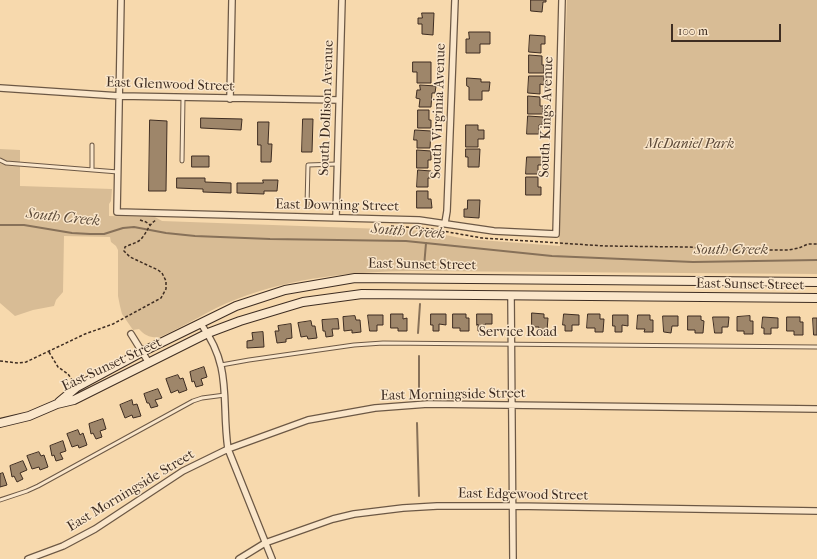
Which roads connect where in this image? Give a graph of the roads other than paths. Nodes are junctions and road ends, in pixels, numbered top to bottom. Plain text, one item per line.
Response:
1 (121, 0) edge
2 (232, 0) edge
3 (342, 0) edge
4 (455, 0) edge
5 (562, 0) edge
6 (0, 88) edge
7 (120, 96) junction
8 (183, 98) junction
9 (230, 99) junction
10 (339, 100) junction
11 (92, 145) dead end
12 (0, 160) edge
13 (182, 161) dead end
14 (337, 164) junction
15 (92, 170) junction
16 (118, 172) junction
17 (307, 205) dead end
18 (336, 217) junction
19 (445, 223) junction
20 (556, 234) joint
21 (817, 282) edge
22 (511, 295) junction
23 (817, 298) edge
24 (201, 324) junction
25 (208, 333) junction
26 (131, 334) dead end
27 (511, 343) junction
28 (817, 347) edge
29 (142, 352) junction
30 (149, 363) junction
31 (221, 365) junction
32 (225, 395) junction
33 (57, 404) junction
34 (512, 406) junction
35 (817, 409) edge
36 (0, 423) edge
37 (228, 449) junction
38 (0, 500) edge
39 (513, 506) junction
40 (817, 511) edge
41 (265, 543) junction
42 (28, 559) edge
43 (239, 559) edge
44 (272, 559) edge
45 (513, 559) edge

1 - 7 street
2 - 9 street
3 - 10 street, South Dollison Avenue
4 - 19 street, South Virginia Avenue
5 - 20 street, South Kings Avenue
6 - 7 street, East Glenwood Street
7 - 8 street, East Glenwood Street
7 - 16 street
8 - 9 street, East Glenwood Street
8 - 13 lane
9 - 10 street, East Glenwood Street
10 - 14 street, South Dollison Avenue
11 - 15 lane
12 - 15 lane
14 - 17 lane
14 - 18 street, South Dollison Avenue
15 - 16 lane
16 - 18 street, East Downing Street
18 - 19 street, East Downing Street
19 - 20 street, East Downing Street
21 - 24 main road, East Sunset Street
22 - 23 main road, East Sunset Street
22 - 25 main road, East Sunset Street
22 - 27 street
24 - 25 street
24 - 29 main road, East Sunset Street
25 - 30 main road, East Sunset Street
25 - 31 street
26 - 29 street
27 - 28 lane, Service Road
27 - 31 lane, Service Road
27 - 34 street
29 - 30 street
29 - 33 main road, East Sunset Street
30 - 33 main road, East Sunset Street
31 - 32 street
32 - 37 street
32 - 38 lane
33 - 36 main road, East Sunset Street
34 - 35 street, East Morningside Street
34 - 37 street, East Morningside Street
34 - 39 street
37 - 41 street
37 - 42 street, East Morningside Street
39 - 40 street, East Edgewood Street
39 - 41 street, East Edgewood Street
39 - 45 street
41 - 43 street, East Edgewood Street
41 - 44 street

